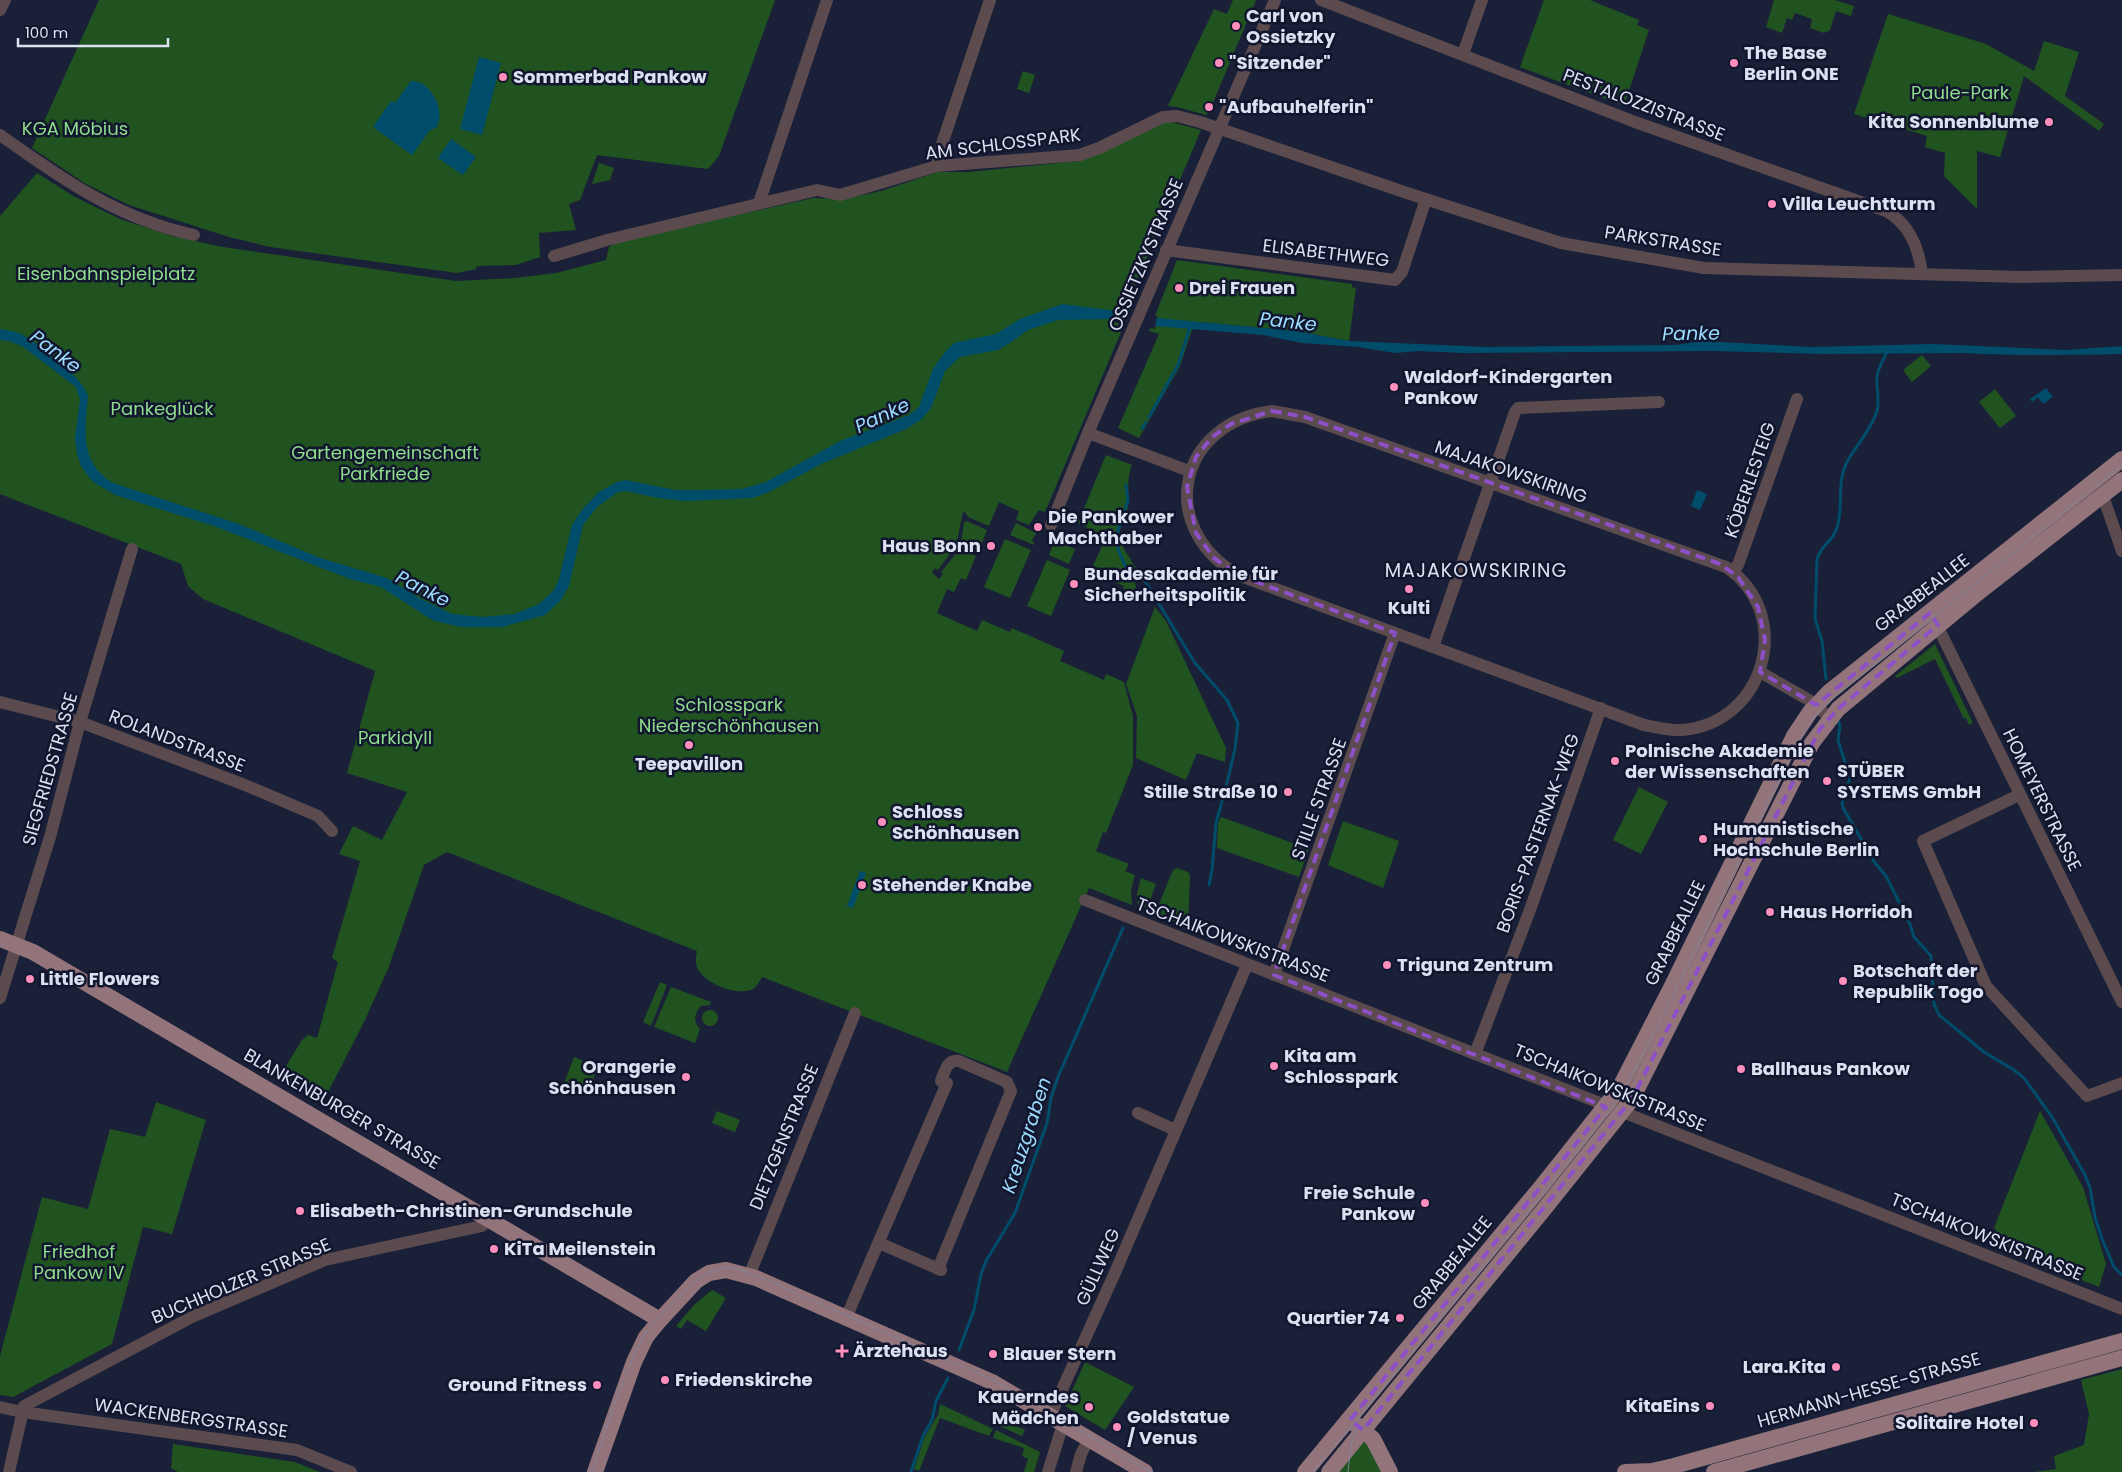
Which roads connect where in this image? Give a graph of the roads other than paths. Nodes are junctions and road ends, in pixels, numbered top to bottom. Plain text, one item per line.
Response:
1 (5, 0) edge
2 (827, 0) edge
3 (990, 0) edge
4 (1275, 0) edge
5 (1320, 0) edge
6 (1482, 0) edge
7 (0, 10) edge
8 (1462, 54) junction
9 (1218, 129) junction
10 (0, 135) edge
11 (937, 166) junction
12 (1426, 199) junction
13 (759, 203) junction
14 (194, 235) dead end
15 (1166, 250) junction
16 (554, 256) dead end
17 (1922, 274) junction
18 (2122, 275) edge
19 (1797, 399) dead end
20 (1659, 402) dead end
21 (1088, 433) junction
22 (2122, 459) edge
23 (1189, 471) junction
24 (2122, 480) edge
25 (1491, 483) junction
26 (2104, 496) junction
27 (1051, 525) dead end
28 (132, 549) dead end
29 (2122, 551) edge
30 (1732, 571) junction
31 (1934, 619) junction
32 (1395, 633) junction
33 (1433, 647) junction
34 (1760, 672) junction
35 (0, 702) edge
36 (1816, 705) junction
37 (1601, 708) junction
38 (1830, 717) junction
39 (80, 722) junction
40 (2019, 795) junction
41 (332, 831) dead end
42 (1085, 900) dead end
43 (0, 939) edge
44 (17, 944) junction
45 (1247, 965) junction
46 (1274, 975) junction
47 (0, 998) edge
48 (2122, 1002) edge
49 (855, 1013) dead end
50 (1475, 1054) junction
51 (2122, 1083) edge
52 (1607, 1106) junction
53 (1622, 1112) junction
54 (1138, 1113) dead end
55 (1175, 1130) junction
56 (488, 1218) junction
57 (879, 1243) junction
58 (753, 1277) junction
59 (2122, 1310) edge
60 (846, 1318) junction
61 (660, 1320) junction
62 (2122, 1341) edge
63 (2122, 1358) edge
64 (0, 1407) edge
65 (22, 1412) junction
66 (1057, 1420) junction
67 (1350, 1420) junction
68 (1363, 1430) junction
69 (1089, 1439) junction
70 (9, 1472) edge
71 (351, 1472) edge
72 (594, 1472) edge
73 (1048, 1472) edge
74 (1076, 1472) edge
75 (1145, 1472) edge
76 (1305, 1472) edge
77 (1329, 1472) edge
78 (1390, 1472) edge
79 (1625, 1472) edge
80 (1714, 1472) edge

1 - 7 street
2 - 13 street
3 - 11 street
4 - 9 street, OSSIETZKYSTRASSE
5 - 8 street, PESTALOZZISTRASSE
6 - 8 street
8 - 17 street, PESTALOZZISTRASSE
9 - 11 street, AM SCHLOSSPARK
9 - 12 street, PARKSTRASSE
9 - 15 street, OSSIETZKYSTRASSE
10 - 14 street
11 - 13 street, AM SCHLOSSPARK
12 - 15 street, ELISABETHWEG
12 - 17 street, PARKSTRASSE
13 - 16 street, AM SCHLOSSPARK
15 - 21 street, OSSIETZKYSTRASSE
17 - 18 street, PARKSTRASSE
19 - 30 street, KÖBERLESTEIG
20 - 25 street
21 - 23 street
21 - 27 street, OSSIETZKYSTRASSE
22 - 31 main road, GRABBEALLEE
23 - 25 street, MAJAKOWSKIRING
23 - 32 street, MAJAKOWSKIRING
24 - 26 main road, GRABBEALLEE
25 - 30 street, MAJAKOWSKIRING
25 - 33 street
26 - 29 street
26 - 31 main road, GRABBEALLEE
28 - 39 street, SIEGFRIEDSTRASSE
30 - 34 street, MAJAKOWSKIRING
31 - 36 main road, GRABBEALLEE
31 - 38 main road, GRABBEALLEE
31 - 40 street, HOMEYERSTRASSE
32 - 33 street, MAJAKOWSKIRING
32 - 46 street, STILLE STRASSE
33 - 37 street, MAJAKOWSKIRING
34 - 36 street
34 - 37 street, MAJAKOWSKIRING
35 - 39 street, ROLANDSTRASSE
36 - 38 street
36 - 52 main road, GRABBEALLEE
37 - 50 street, BORIS-PASTERNAK-WEG
38 - 53 main road, GRABBEALLEE
39 - 41 street, ROLANDSTRASSE
39 - 44 street, SIEGFRIEDSTRASSE
40 - 48 street, HOMEYERSTRASSE
40 - 51 street
42 - 45 street, TSCHAIKOWSKISTRASSE
43 - 44 main road, BLANKENBURGER STRASSE
44 - 47 street, SIEGFRIEDSTRASSE
44 - 56 main road, BLANKENBURGER STRASSE
45 - 46 street, TSCHAIKOWSKISTRASSE
45 - 55 street, GÜLLWEG
46 - 50 street, TSCHAIKOWSKISTRASSE
49 - 58 street, DIETZGENSTRASSE
50 - 52 street, TSCHAIKOWSKISTRASSE
52 - 53 street, TSCHAIKOWSKISTRASSE
52 - 67 main road, GRABBEALLEE
53 - 59 street, TSCHAIKOWSKISTRASSE
53 - 68 main road, GRABBEALLEE
54 - 55 street
55 - 66 street, GÜLLWEG
56 - 61 main road, BLANKENBURGER STRASSE
56 - 65 street, BUCHHOLZER STRASSE
57 - 57 street
57 - 60 street
58 - 60 main road
58 - 61 main road
60 - 66 main road
61 - 72 main road
62 - 79 main road, HERMANN-HESSE-STRASSE
63 - 80 main road, HERMANN-HESSE-STRASSE
64 - 65 street, WACKENBERGSTRASSE
65 - 70 street
65 - 71 street, WACKENBERGSTRASSE
66 - 69 main road
66 - 73 street, GÜLLWEG
67 - 68 main road
67 - 76 main road, GRABBEALLEE
68 - 77 main road, GRABBEALLEE
68 - 78 main road
69 - 74 street
69 - 75 main road

